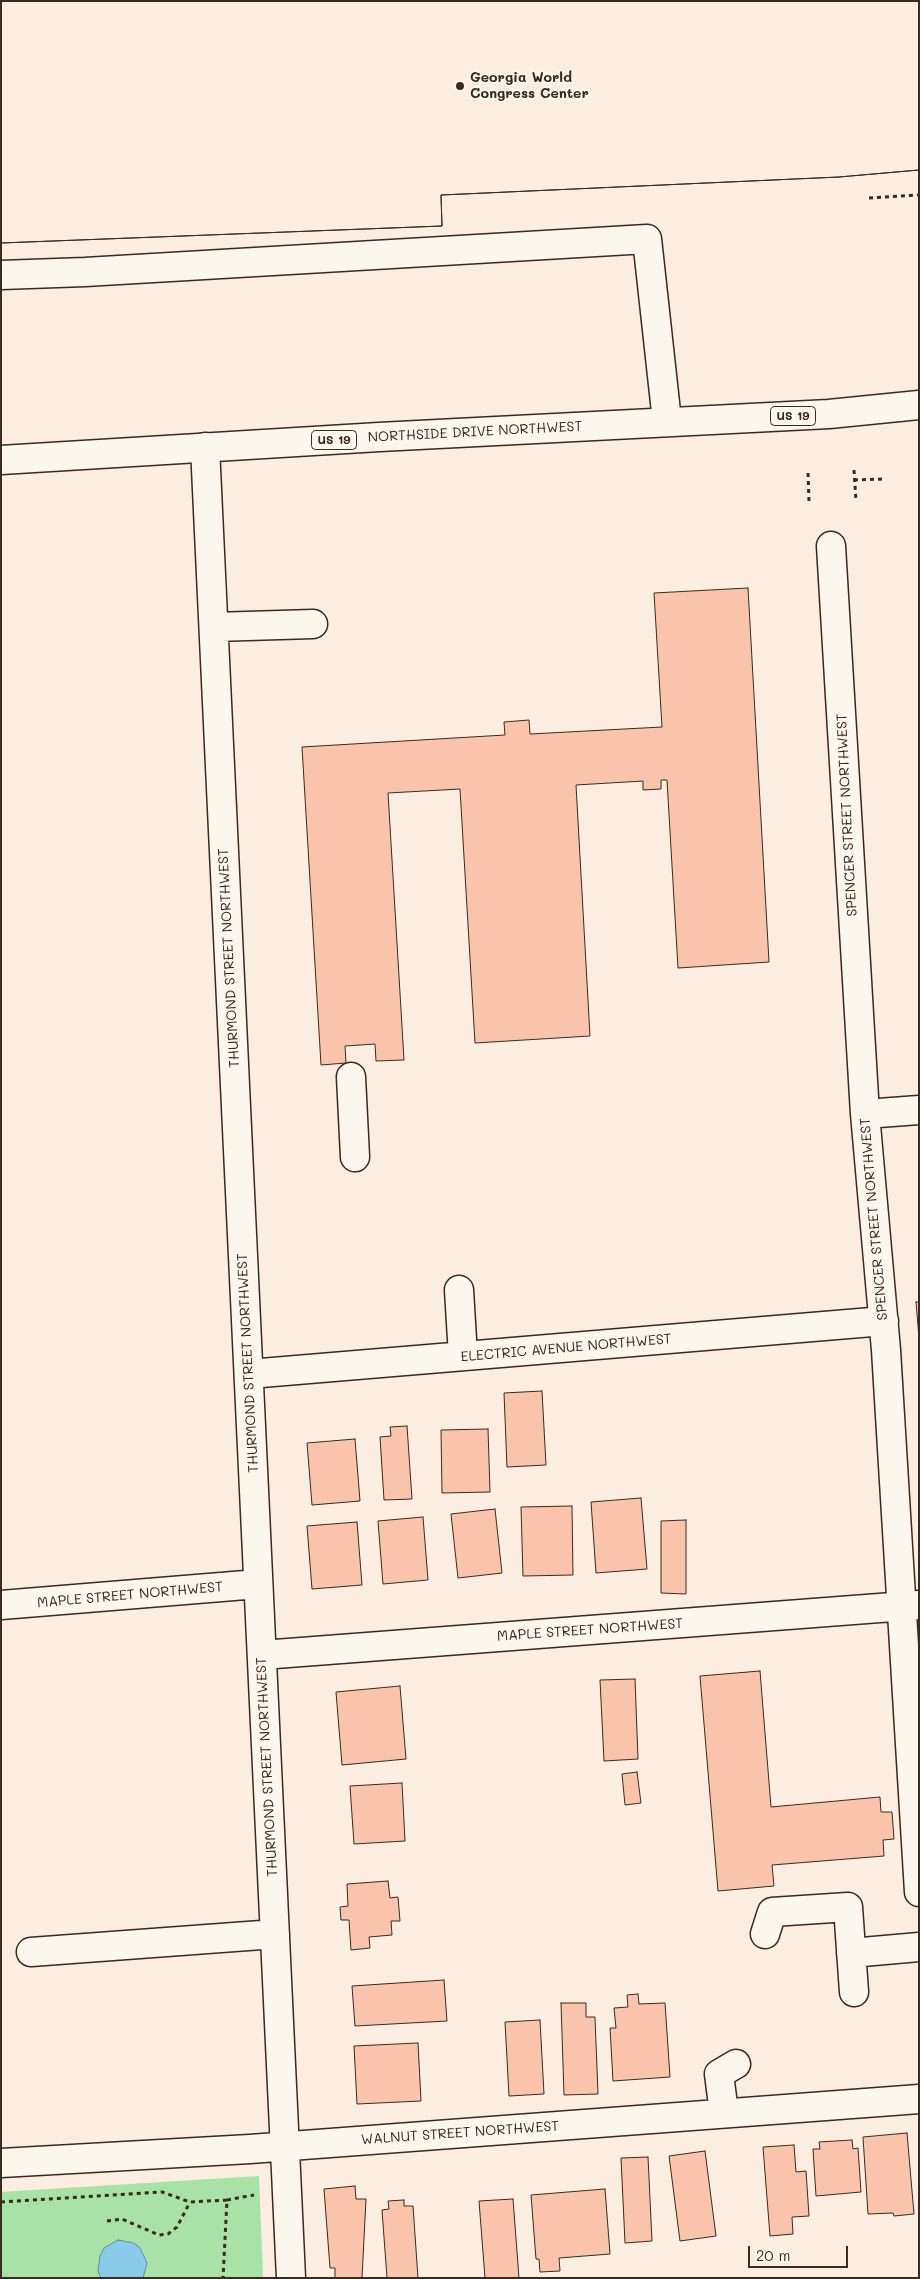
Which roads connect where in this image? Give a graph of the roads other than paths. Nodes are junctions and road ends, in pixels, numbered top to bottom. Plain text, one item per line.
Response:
1 (1, 275) edge
2 (919, 405) edge
3 (667, 421) junction
4 (205, 447) junction
5 (1, 460) edge
6 (831, 546) dead end
7 (313, 624) dead end
8 (214, 626) junction
9 (351, 1077) dead end
10 (919, 1110) edge
11 (865, 1114) junction
12 (355, 1157) dead end
13 (459, 1290) dead end
14 (884, 1321) junction
15 (463, 1356) junction
16 (249, 1374) junction
17 (258, 1584) junction
18 (1, 1605) edge
19 (910, 1606) edge
20 (262, 1655) junction
21 (919, 1892) edge
22 (275, 1934) junction
23 (765, 1934) dead end
24 (919, 1947) edge
25 (32, 1952) dead end
26 (851, 1953) junction
27 (854, 1992) dead end
28 (736, 2064) dead end
29 (919, 2098) edge
30 (724, 2113) junction
31 (285, 2146) junction
32 (1, 2163) edge
33 (291, 2278) edge

1 - 3 street
2 - 3 street, NORTHSIDE DRIVE NORTHWEST / US 19
3 - 4 street, NORTHSIDE DRIVE NORTHWEST / US 19
4 - 5 street, NORTHSIDE DRIVE NORTHWEST / US 19
4 - 8 street, THURMOND STREET NORTHWEST
6 - 11 street, SPENCER STREET NORTHWEST
7 - 8 street
8 - 16 street, THURMOND STREET NORTHWEST
9 - 12 street
10 - 11 street
11 - 14 street, SPENCER STREET NORTHWEST
13 - 15 street
14 - 15 street, ELECTRIC AVENUE NORTHWEST
14 - 19 street, SPENCER STREET NORTHWEST
15 - 16 street, ELECTRIC AVENUE NORTHWEST
16 - 17 street, THURMOND STREET NORTHWEST
17 - 18 street, MAPLE STREET NORTHWEST
17 - 20 street, THURMOND STREET NORTHWEST
19 - 20 street, MAPLE STREET NORTHWEST
19 - 21 street, SPENCER STREET NORTHWEST
20 - 22 street, THURMOND STREET NORTHWEST
22 - 25 street
22 - 31 street, THURMOND STREET NORTHWEST
23 - 26 street
24 - 26 street
26 - 27 street
28 - 30 street
29 - 30 street, WALNUT STREET NORTHWEST
30 - 31 street, WALNUT STREET NORTHWEST
31 - 32 street, WALNUT STREET NORTHWEST
31 - 33 street, THURMOND STREET NORTHWEST

